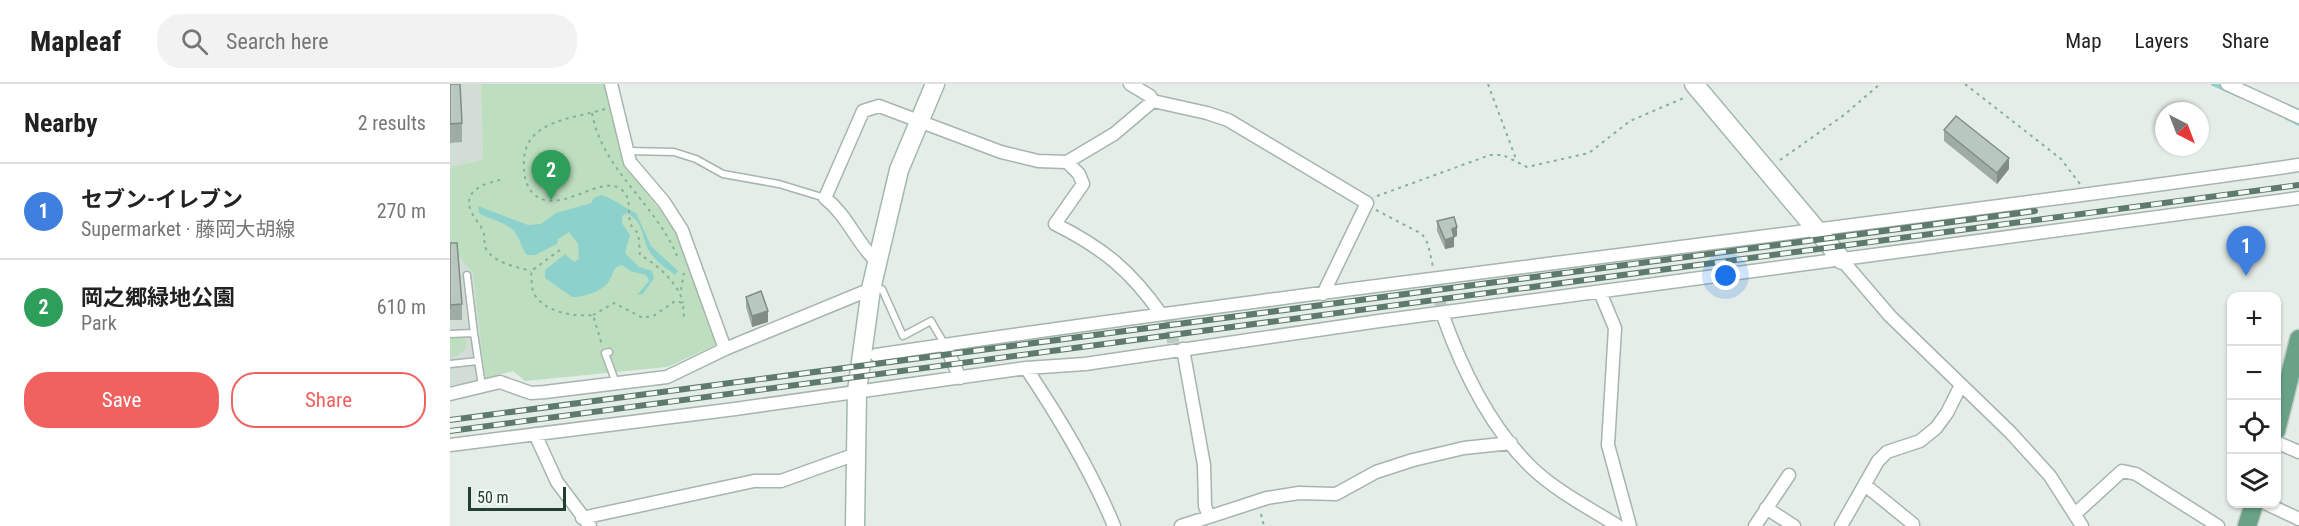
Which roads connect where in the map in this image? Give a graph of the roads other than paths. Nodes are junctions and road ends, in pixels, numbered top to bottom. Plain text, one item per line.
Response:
1 (611, 84) edge
2 (935, 84) edge
3 (1130, 84) edge
4 (2227, 84) edge
5 (1696, 88) edge
6 (1153, 94) edge
7 (2299, 117) edge
8 (919, 119) junction
9 (628, 151) junction
10 (1067, 162) junction
11 (2299, 165) edge
12 (825, 198) junction
13 (2299, 198) edge
14 (1817, 229) junction
15 (1842, 260) junction
16 (878, 262) junction
17 (466, 274) dead end
18 (871, 289) junction
19 (1600, 292) junction
20 (1323, 294) junction
21 (1161, 314) junction
22 (1442, 314) junction
23 (474, 333) junction
24 (450, 334) edge
25 (2299, 339) edge
26 (945, 345) junction
27 (725, 350) junction
28 (1183, 350) junction
29 (607, 353) road end
30 (876, 355) dead end
31 (478, 360) junction
32 (450, 364) edge
33 (1026, 368) junction
34 (960, 378) junction
35 (616, 383) junction
36 (483, 386) junction
37 (1961, 386) junction
38 (857, 391) junction
39 (450, 394) edge
40 (2281, 414) edge
41 (535, 434) junction
42 (1511, 443) junction
43 (2281, 444) edge
44 (450, 445) edge
45 (2299, 452) edge
46 (856, 454) junction
47 (1789, 475) dead end
48 (1864, 485) junction
49 (1766, 508) junction
50 (2253, 508) edge
51 (2276, 508) edge
52 (2075, 514) junction
53 (1209, 517) junction
54 (2299, 519) edge
55 (586, 522) edge
56 (1913, 524) dead end
57 (855, 526) edge
58 (1114, 526) edge
59 (1180, 526) edge
60 (1618, 526) edge
61 (1630, 526) edge
62 (1755, 526) edge
63 (1794, 526) edge
64 (1841, 526) edge
65 (2082, 526) edge
66 (2218, 526) edge
67 (2247, 526) edge

1 - 9 street
2 - 8 street
3 - 6 street
4 - 7 street
5 - 14 street
6 - 10 street
6 - 20 street
8 - 10 street
8 - 12 street
8 - 16 street
9 - 12 lane
9 - 27 street
10 - 21 street
11 - 14 street
12 - 16 street
13 - 15 street
14 - 15 street
14 - 20 street
15 - 19 street
15 - 37 street
16 - 18 street
17 - 23 lane
18 - 26 lane
18 - 27 street
18 - 38 street
19 - 22 street
19 - 61 street
20 - 21 street
21 - 26 street
22 - 28 street
22 - 42 street
23 - 24 lane
23 - 31 lane
25 - 40 main road
26 - 30 street
26 - 34 street
27 - 35 street
28 - 33 street
28 - 53 street
29 - 35 lane
31 - 32 lane
31 - 36 lane
33 - 34 street
33 - 58 street
34 - 38 street
35 - 36 street
36 - 39 street
37 - 48 street
37 - 52 street
38 - 41 street
38 - 46 street
41 - 44 street
41 - 55 street
42 - 53 street
42 - 60 street
43 - 45 street
46 - 55 street
46 - 57 street
47 - 49 street
48 - 56 street
48 - 64 street
49 - 62 street
49 - 63 street
50 - 67 main road
51 - 54 street
52 - 65 street
52 - 66 street
53 - 59 street

